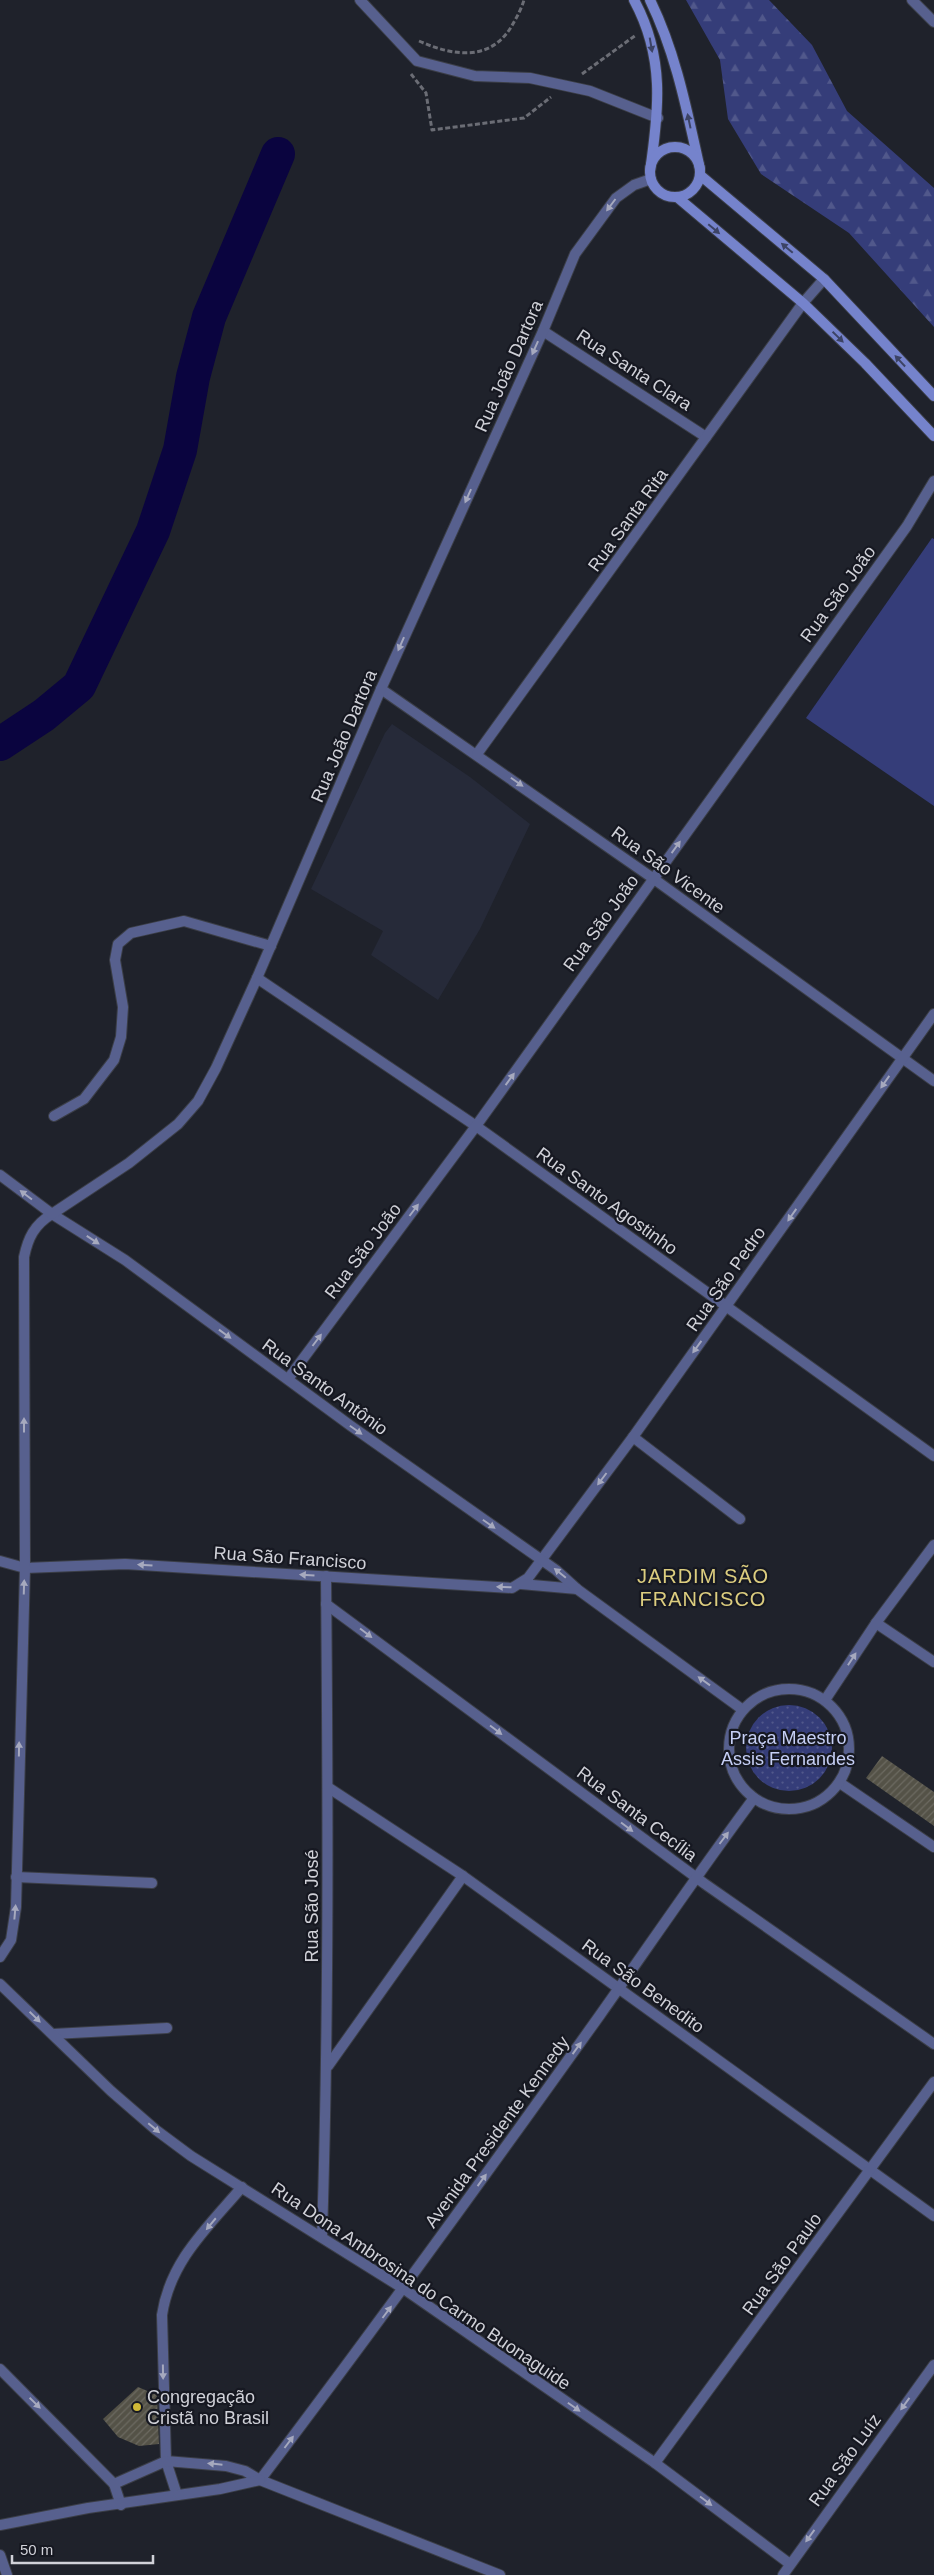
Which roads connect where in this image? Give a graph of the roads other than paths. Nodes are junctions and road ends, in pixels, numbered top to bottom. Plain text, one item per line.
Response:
1 (360, 0) edge
2 (634, 0) edge
3 (650, 0) edge
4 (912, 0) edge
5 (934, 22) edge
6 (658, 118) junction
7 (700, 172) junction
8 (650, 175) junction
9 (677, 197) junction
10 (824, 280) junction
11 (804, 303) junction
12 (543, 330) junction
13 (934, 396) edge
14 (934, 436) edge
15 (706, 437) junction
16 (934, 481) edge
17 (381, 689) junction
18 (477, 754) junction
19 (654, 879) junction
20 (271, 946) junction
21 (257, 978) junction
22 (934, 1014) edge
23 (903, 1057) junction
24 (934, 1081) edge
25 (54, 1116) dead end
26 (476, 1126) junction
27 (0, 1175) edge
28 (52, 1214) junction
29 (726, 1308) junction
30 (288, 1379) junction
31 (633, 1437) junction
32 (934, 1456) edge
33 (740, 1519) dead end
34 (934, 1545) edge
35 (0, 1561) edge
36 (541, 1561) junction
37 (24, 1568) junction
38 (326, 1576) junction
39 (521, 1584) junction
40 (576, 1589) junction
41 (326, 1604) junction
42 (876, 1623) junction
43 (934, 1662) edge
44 (825, 1700) junction
45 (743, 1710) junction
46 (840, 1783) junction
47 (329, 1788) junction
48 (754, 1798) junction
49 (934, 1847) edge
50 (463, 1876) junction
51 (16, 1877) junction
52 (695, 1877) junction
53 (152, 1883) dead end
54 (0, 1957) edge
55 (0, 1984) edge
56 (619, 1988) junction
57 (167, 2028) dead end
58 (53, 2034) junction
59 (934, 2044) edge
60 (328, 2066) junction
61 (934, 2082) edge
62 (870, 2172) junction
63 (242, 2187) junction
64 (934, 2216) edge
65 (322, 2236) junction
66 (404, 2289) junction
67 (934, 2365) edge
68 (0, 2369) edge
69 (166, 2461) junction
70 (655, 2464) junction
71 (260, 2480) junction
72 (114, 2484) junction
73 (177, 2495) junction
74 (121, 2504) junction
75 (0, 2525) edge
76 (0, 2555) edge
77 (790, 2564) junction
78 (7, 2575) edge
79 (500, 2575) edge
80 (783, 2575) edge

1 - 6 street
2 -> 6 main road
7 -> 3 main road
4 - 5 street
6 - 8 main road
7 - 8 main road
7 - 9 main road
10 -> 7 main road
8 - 9 main road
8 -> 12 street, Rua João Dartora
9 -> 11 main road
10 - 11 street, Rua Santa Rita
13 -> 10 main road
11 -> 14 main road
11 - 15 street, Rua Santa Rita
12 - 15 street, Rua Santa Clara
12 -> 17 street, Rua João Dartora
15 - 18 street, Rua Santa Rita
19 -> 16 street, Rua São João
17 - 18 street, Rua São Vicente
17 - 20 street, Rua João Dartora
18 -> 19 street, Rua São Vicente
19 - 23 street, Rua São Vicente
26 -> 19 street, Rua São João
20 - 21 street, Rua João Dartora
20 - 25 street
21 - 26 street, Rua Santo Agostinho
21 - 28 street, Rua João Dartora
22 - 23 street, Rua São Pedro
23 - 24 street, Rua São Vicente
23 -> 29 street, Rua São Pedro
26 - 29 street, Rua Santo Agostinho
30 -> 26 street, Rua São João
28 -> 27 street
28 -> 30 street, Rua Santo Antônio
37 -> 28 street, Rua João Dartora
29 -> 31 street, Rua São Pedro
29 - 32 street, Rua Santo Agostinho
30 -> 36 street, Rua Santo Antônio
31 - 33 street
31 -> 36 street, Rua São Pedro
34 - 42 street
35 - 37 street, Rua São Francisco
36 - 39 street
40 -> 36 street, Rua Santo Antônio
38 -> 37 street, Rua São Francisco
51 -> 37 street, Rua João Dartora
39 -> 38 street, Rua São Francisco
38 - 41 street, Rua São José
39 - 40 street
45 -> 40 street, Rua Santo Antônio
41 - 47 street, Rua São José
41 -> 52 street, Rua Santa Cecília
42 - 43 street
44 -> 42 street
44 - 45 street
44 - 46 street
45 - 48 street
46 - 48 street
46 - 49 street
47 - 50 street, Rua São Benedito
47 - 60 street, Rua São José
52 -> 48 street, Avenida Presidente Kennedy
50 - 56 street, Rua São Benedito
50 - 60 street
51 - 53 street
54 -> 51 street, Rua João Dartora
52 - 56 street, Avenida Presidente Kennedy
52 - 59 street, Rua Santa Cecília
55 -> 58 street, Rua Dona Ambrosina do Carmo Buonaguide
56 - 62 street, Rua São Benedito
66 -> 56 street, Avenida Presidente Kennedy
57 - 58 street
58 -> 63 street, Rua Dona Ambrosina do Carmo Buonaguide
60 - 65 street, Rua São José
61 - 62 street, Rua São Paulo
62 - 64 street, Rua São Benedito
62 - 70 street, Rua São Paulo
63 - 65 street, Rua Dona Ambrosina do Carmo Buonaguide
63 -> 69 street
65 - 66 street, Rua Dona Ambrosina do Carmo Buonaguide
66 -> 70 street, Rua Dona Ambrosina do Carmo Buonaguide
71 -> 66 street, Avenida Presidente Kennedy
67 -> 77 street, Rua São Luíz
68 -> 72 street
71 -> 69 street
69 - 72 street
69 - 73 street
70 -> 77 street, Rua Dona Ambrosina do Carmo Buonaguide
71 - 73 street
71 - 79 street
72 - 74 street
73 - 74 street
74 - 75 street
76 - 78 street
77 - 80 street, Rua São Luíz

